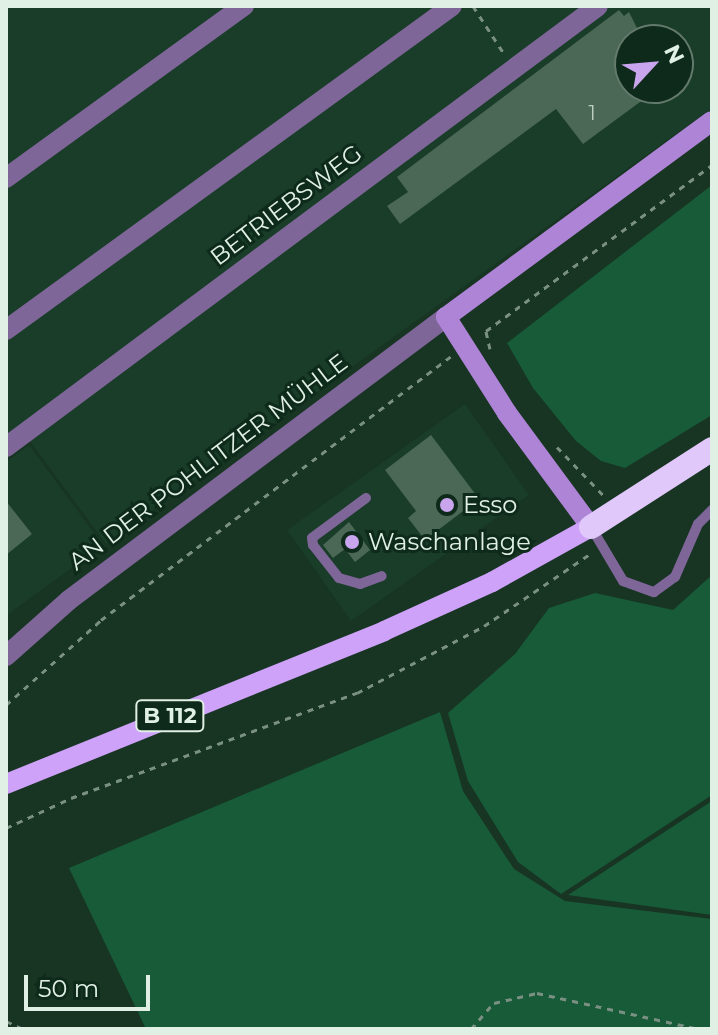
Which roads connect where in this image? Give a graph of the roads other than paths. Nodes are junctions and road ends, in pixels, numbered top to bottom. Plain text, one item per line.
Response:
1 (244, 6) edge
2 (452, 6) edge
3 (598, 6) edge
4 (712, 121) edge
5 (6, 178) edge
6 (446, 317) junction
7 (6, 330) edge
8 (6, 447) edge
9 (712, 449) edge
10 (366, 498) dead end
11 (712, 510) edge
12 (597, 537) junction
13 (382, 576) dead end
14 (6, 656) edge
15 (6, 784) edge

1 - 5 street
2 - 7 street
3 - 8 street, BETRIEBSWEG
4 - 6 main road, AN DER POHLITZER MÜHLE
6 - 12 main road
6 - 14 street, AN DER POHLITZER MÜHLE
9 - 12 highway, B 112
10 - 13 lane
11 - 12 lane
12 - 15 main road, B 112

